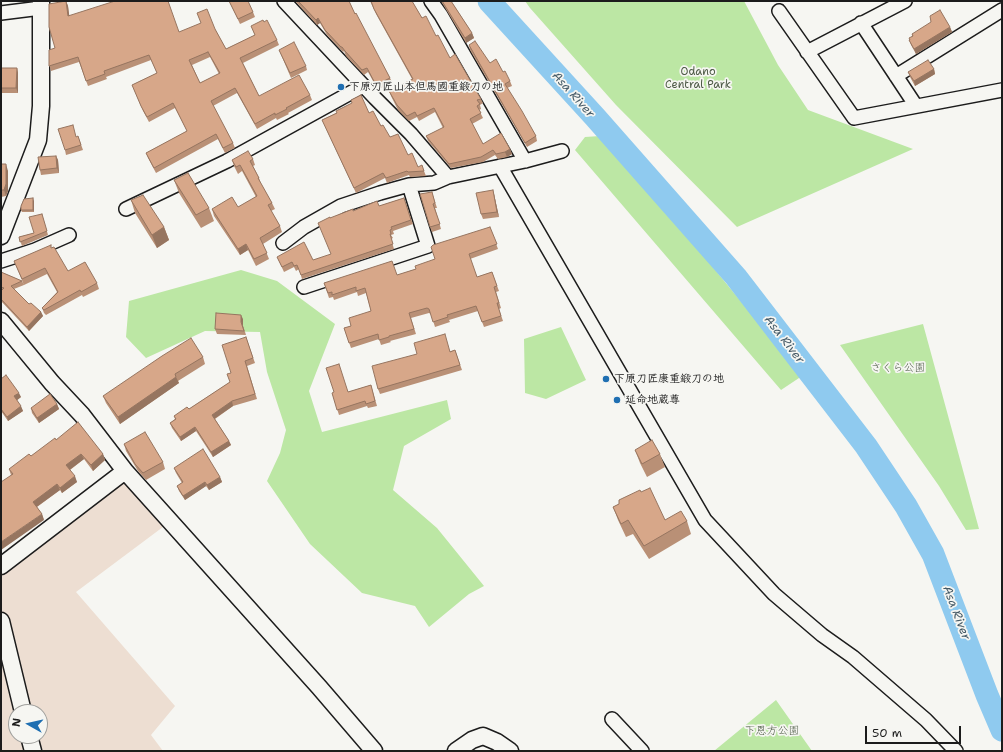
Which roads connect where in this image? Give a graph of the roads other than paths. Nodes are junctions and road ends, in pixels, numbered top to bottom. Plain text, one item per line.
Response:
1 (284, 1) edge
2 (432, 1) edge
3 (905, 1) edge
4 (41, 4) edge
5 (1002, 10) edge
6 (779, 11) dead end
7 (1, 13) edge
8 (861, 24) junction
9 (807, 52) junction
10 (896, 76) junction
11 (363, 86) junction
12 (1002, 90) edge
13 (916, 106) junction
14 (562, 151) dead end
15 (525, 161) junction
16 (500, 166) junction
17 (448, 177) junction
18 (410, 185) junction
19 (126, 208) dead end
20 (69, 235) dead end
21 (1, 236) edge
22 (282, 244) dead end
23 (1, 261) edge
24 (304, 287) dead end
25 (1, 321) edge
26 (125, 471) junction
27 (1, 566) edge
28 (1, 620) edge
29 (21, 704) edge
30 (612, 719) dead end
31 (374, 751) edge
32 (456, 751) edge
33 (510, 751) edge
34 (642, 751) edge
35 (956, 751) edge

1 - 11 street
2 - 15 street
3 - 8 street
4 - 7 street
4 - 21 street
5 - 10 street
6 - 9 street
8 - 9 street
8 - 10 street
9 - 13 street
10 - 13 street
11 - 17 street
11 - 19 street
12 - 13 street
14 - 15 street
15 - 16 street
16 - 17 street
16 - 35 street
17 - 18 street
18 - 22 street
18 - 24 street
20 - 23 street
25 - 26 street
26 - 27 street
26 - 31 street
28 - 29 street
30 - 34 street
32 - 33 street

